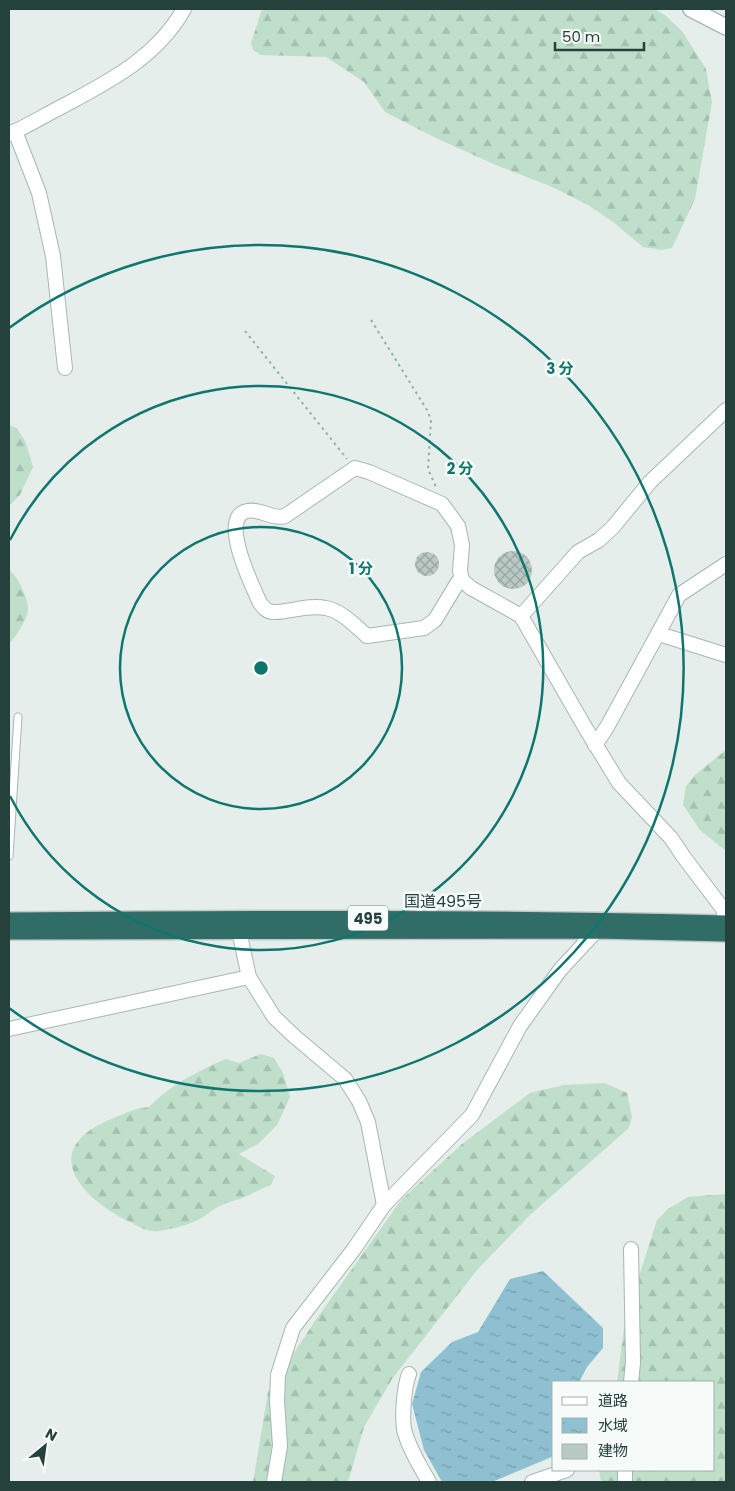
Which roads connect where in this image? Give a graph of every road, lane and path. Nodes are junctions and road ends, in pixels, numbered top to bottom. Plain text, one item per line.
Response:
1 (184, 9) edge
2 (691, 9) edge
3 (726, 27) edge
4 (12, 133) edge
5 (371, 320) dead end
6 (245, 331) dead end
7 (65, 368) dead end
8 (726, 410) edge
9 (355, 468) junction
10 (442, 504) junction
11 (726, 564) edge
12 (462, 580) junction
13 (521, 616) junction
14 (659, 634) junction
15 (726, 655) edge
16 (18, 717) dead end
17 (595, 745) junction
18 (9, 856) edge
19 (9, 920) edge
20 (726, 922) edge
21 (239, 931) junction
22 (596, 931) junction
23 (9, 932) edge
24 (726, 934) edge
25 (249, 977) junction
26 (9, 1029) edge
27 (384, 1205) junction
28 (631, 1249) dead end
29 (409, 1374) dead end
30 (631, 1381) edge
31 (565, 1471) edge
32 (274, 1482) edge
33 (429, 1482) edge
34 (532, 1482) edge

1 - 4 street
2 - 3 street
4 - 7 street
5 - 10 path
6 - 9 path
8 - 13 street
9 - 10 street
9 - 12 street
10 - 12 street
11 - 14 street
12 - 13 street
13 - 17 street
14 - 15 street
14 - 17 street
16 - 18 lane
17 - 20 street
19 - 20 highway, 国道495号 / 495
21 - 22 highway, 国道495号 / 495
21 - 23 highway, 国道495号 / 495
21 - 25 street
22 - 24 highway, 国道495号 / 495
22 - 27 street
25 - 26 street
25 - 27 street
27 - 32 street
28 - 30 street
29 - 33 street
31 - 34 street

